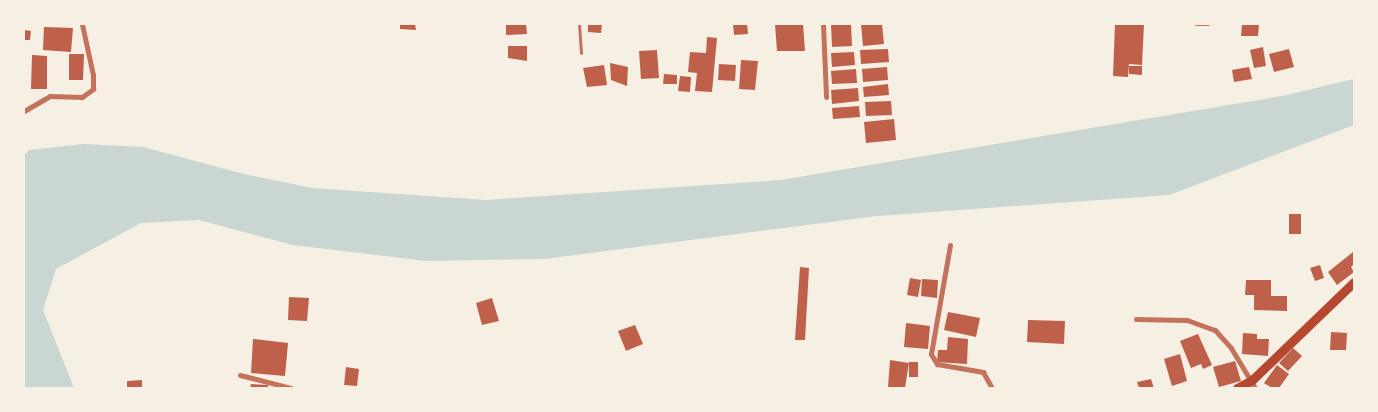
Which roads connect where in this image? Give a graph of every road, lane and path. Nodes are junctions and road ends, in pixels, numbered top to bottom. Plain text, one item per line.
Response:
1 (82, 24) edge
2 (579, 24) edge
3 (823, 24) edge
4 (1196, 24) edge
5 (1208, 24) edge
6 (581, 54) dead end
7 (826, 97) dead end
8 (24, 111) edge
9 (950, 245) dead end
10 (1354, 282) edge
11 (1136, 319) dead end
12 (240, 375) dead end
13 (1253, 384) edge
14 (291, 388) edge
15 (992, 388) edge
16 (1237, 388) edge

1 - 8 street
2 - 6 lane
3 - 7 street
4 - 5 lane
9 - 15 street
10 - 13 main road
11 - 13 street
12 - 14 street
13 - 16 main road

